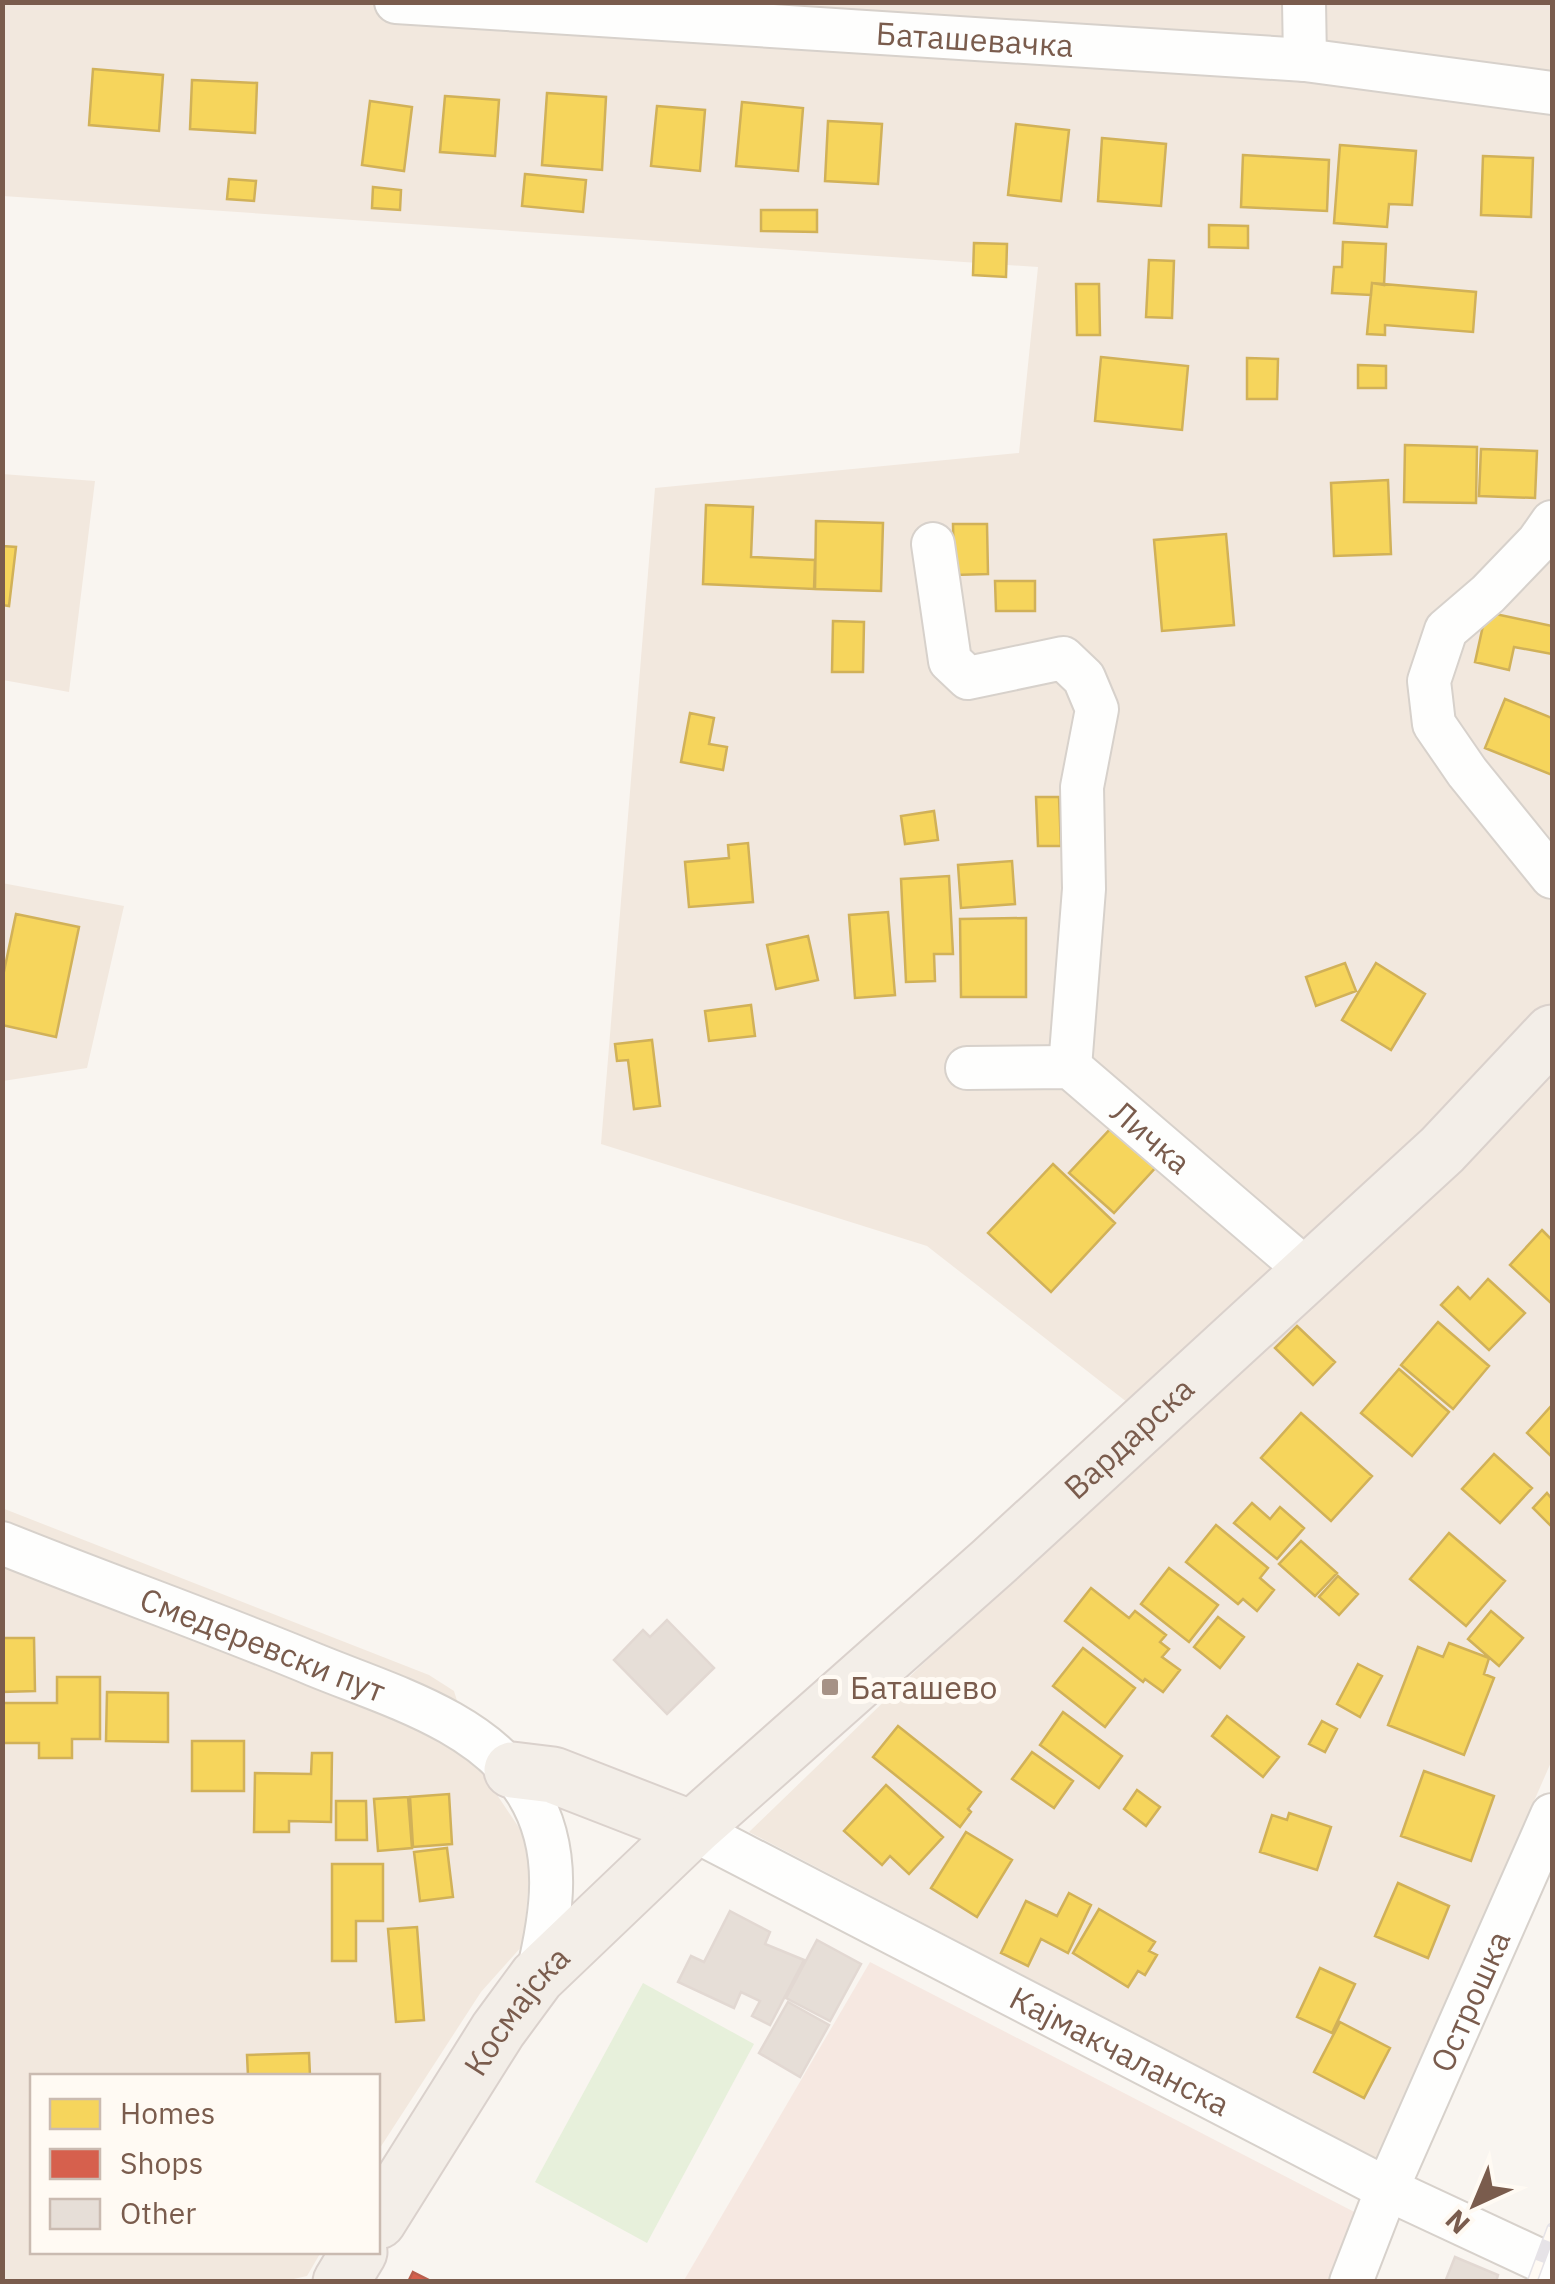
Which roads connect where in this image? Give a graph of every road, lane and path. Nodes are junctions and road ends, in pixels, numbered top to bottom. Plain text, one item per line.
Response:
1 (396, 2) edge
2 (1304, 2) edge
3 (1305, 60) junction
4 (1552, 93) edge
5 (1552, 522) edge
6 (933, 544) dead end
7 (1552, 878) edge
8 (1552, 1033) edge
9 (1070, 1067) junction
10 (967, 1068) dead end
11 (1309, 1272) junction
12 (2, 1543) edge
13 (512, 1770) junction
14 (1552, 1815) edge
15 (692, 1828) junction
16 (537, 1977) junction
17 (1387, 2189) junction
18 (380, 2218) edge
19 (358, 2254) edge
20 (1552, 2266) edge
21 (341, 2282) edge
22 (1351, 2282) edge

1 - 3 street, Баташевачка
2 - 3 street
3 - 4 street, Баташевачка
5 - 7 street
6 - 9 street
8 - 11 main road, Вардарска
9 - 10 street
9 - 11 street, Личка
11 - 15 main road, Вардарска
12 - 13 street, Смедеревски пут
13 - 15 main road
13 - 16 street
14 - 17 street, Острошка
15 - 16 main road, Космајска
15 - 17 street, Кајмакчаланска
16 - 18 main road, Космајска
17 - 20 street, Кајмакчаланска
17 - 22 street, Острошка
19 - 21 main road

